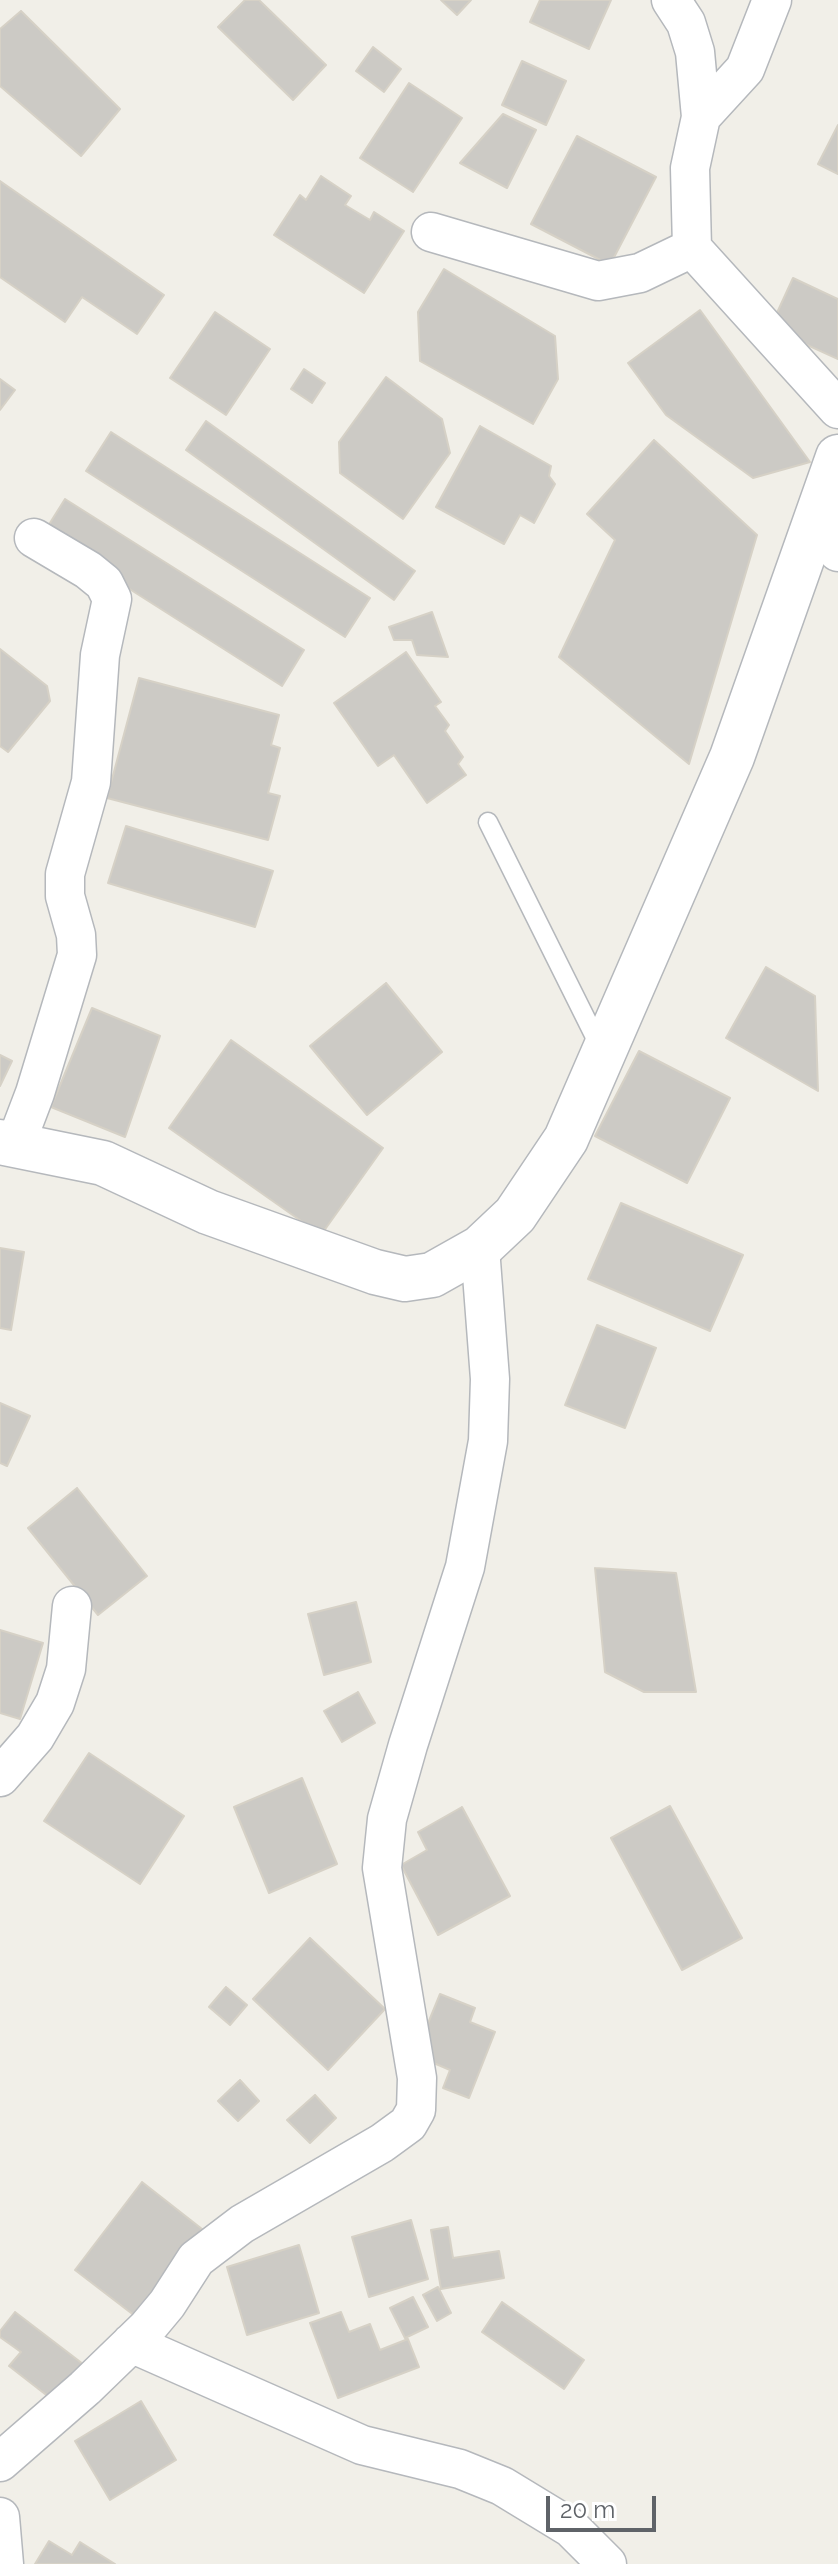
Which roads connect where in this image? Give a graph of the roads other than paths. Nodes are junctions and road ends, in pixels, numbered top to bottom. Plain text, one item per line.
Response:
1 (671, 0) edge
2 (772, 0) edge
3 (701, 117) junction
4 (431, 232) dead end
5 (692, 248) junction
6 (838, 409) edge
7 (838, 457) edge
8 (827, 533) edge
9 (34, 538) dead end
10 (488, 822) dead end
11 (602, 1051) junction
12 (8, 1143) edge
13 (480, 1248) junction
14 (72, 1606) dead end
15 (0, 1777) edge
16 (131, 2343) junction
17 (0, 2462) edge
18 (0, 2517) edge
19 (4, 2564) edge
20 (607, 2564) edge

1 - 3 street
2 - 3 street
3 - 5 street
4 - 5 street
5 - 6 street
7 - 8 street
8 - 11 street
9 - 12 street
10 - 11 lane
11 - 13 street
12 - 13 street
13 - 16 street
14 - 15 street
16 - 17 street
16 - 20 street
18 - 19 street

